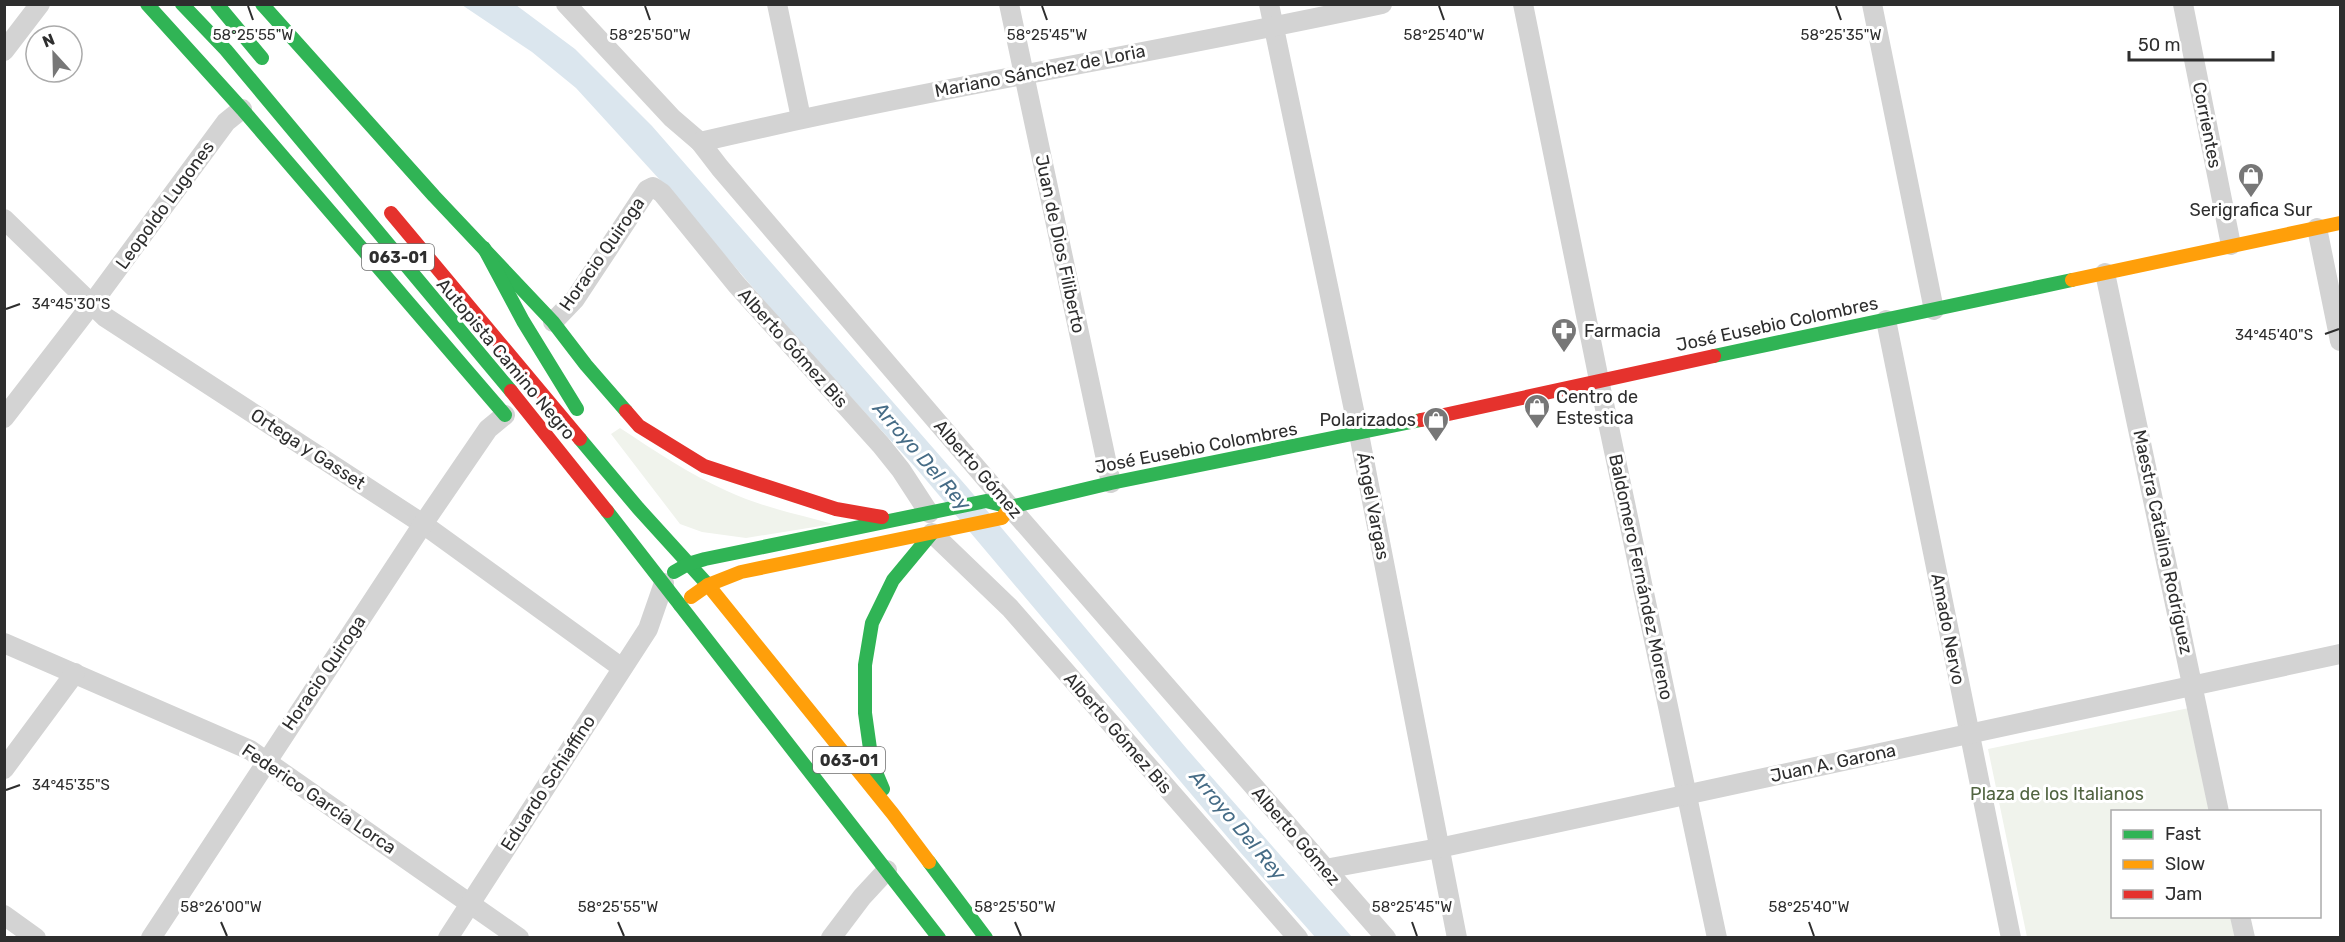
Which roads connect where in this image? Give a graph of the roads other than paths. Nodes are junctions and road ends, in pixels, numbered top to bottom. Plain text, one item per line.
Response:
1 (40, 4) edge
2 (147, 4) edge
3 (182, 4) edge
4 (217, 4) edge
5 (262, 4) edge
6 (566, 4) edge
7 (777, 4) edge
8 (1009, 4) edge
9 (1269, 4) edge
10 (1382, 4) edge
11 (1523, 4) edge
12 (1872, 4) edge
13 (2183, 4) edge
14 (1273, 28) junction
15 (4, 51) edge
16 (270, 69) dead end
17 (1024, 73) junction
18 (242, 109) junction
19 (801, 118) junction
20 (700, 141) junction
21 (653, 187) joint
22 (385, 206) dead end
23 (4, 219) edge
24 (2340, 223) edge
25 (2317, 228) junction
26 (2231, 245) junction
27 (484, 248) junction
28 (2105, 273) junction
29 (91, 305) junction
30 (1934, 310) junction
31 (1886, 320) junction
32 (553, 322) junction
33 (2340, 341) edge
34 (1599, 380) junction
35 (4, 418) edge
36 (509, 419) joint
37 (1359, 435) junction
38 (1112, 483) junction
39 (572, 489) dead end
40 (638, 507) junction
41 (936, 512) junction
42 (1006, 512) junction
43 (610, 513) junction
44 (895, 519) junction
45 (423, 524) junction
46 (932, 533) junction
47 (688, 564) junction
48 (664, 583) junction
49 (708, 585) junction
50 (680, 605) junction
51 (648, 629) junction
52 (4, 643) edge
53 (2340, 654) edge
54 (622, 668) junction
55 (75, 673) junction
56 (2194, 685) junction
57 (1969, 734) junction
58 (267, 760) junction
59 (4, 769) edge
60 (1688, 794) junction
61 (2219, 810) edge
62 (893, 814) junction
63 (1439, 848) junction
64 (1325, 869) junction
65 (887, 870) junction
66 (471, 903) junction
67 (4, 915) edge
68 (2241, 918) edge
69 (36, 938) edge
70 (151, 938) edge
71 (448, 938) edge
72 (519, 938) edge
73 (831, 938) edge
74 (939, 938) edge
75 (986, 938) edge
76 (1299, 938) edge
77 (1386, 938) edge
78 (1456, 938) edge
79 (1717, 938) edge
80 (2011, 938) edge
81 (2245, 938) edge

1 - 15 street
2 - 18 main road
3 - 43 main road, Autopista Camino Negro / 063-01
4 - 16 main road
5 - 27 main road
6 - 20 street, Alberto Gómez
7 - 19 street
8 - 17 street, Juan de Dios Filiberto
9 - 14 street, Ángel Vargas
10 - 14 street, Mariano Sánchez de Loria
11 - 34 street, Baldomero Fernández Moreno
12 - 30 street
13 - 26 street, Corrientes
14 - 17 street, Mariano Sánchez de Loria
14 - 37 street, Ángel Vargas
17 - 19 street, Mariano Sánchez de Loria
17 - 38 street, Juan de Dios Filiberto
18 - 29 street, Leopoldo Lugones
18 - 36 main road
19 - 20 street, Mariano Sánchez de Loria
20 - 42 street, Alberto Gómez
21 - 32 street, Horacio Quiroga
21 - 41 street, Alberto Gómez Bis
22 - 40 main road, Autopista Camino Negro / 063-01
23 - 29 street, Ortega y Gasset
24 - 25 main road, José Eusebio Colombres
25 - 26 main road, José Eusebio Colombres
25 - 33 street
26 - 28 main road, José Eusebio Colombres
27 - 32 main road
27 - 40 main road
28 - 30 main road, José Eusebio Colombres
28 - 56 street, Maestra Catalina Rodríguez
29 - 35 street, Leopoldo Lugones
29 - 45 street, Ortega y Gasset
30 - 31 main road, José Eusebio Colombres
31 - 34 main road, José Eusebio Colombres
31 - 57 street, Amado Nervo
32 - 44 main road
34 - 37 main road, José Eusebio Colombres
34 - 60 street, Baldomero Fernández Moreno
36 - 45 street, Horacio Quiroga
37 - 38 main road, José Eusebio Colombres
37 - 63 street, Ángel Vargas
38 - 42 main road, José Eusebio Colombres
39 - 43 main road
40 - 47 main road, Autopista Camino Negro / 063-01
41 - 42 main road, José Eusebio Colombres
41 - 44 main road, José Eusebio Colombres
42 - 46 main road, José Eusebio Colombres
42 - 64 street, Alberto Gómez
43 - 48 main road, Autopista Camino Negro / 063-01
44 - 47 main road, José Eusebio Colombres
45 - 54 street, Ortega y Gasset
45 - 58 street, Horacio Quiroga
46 - 49 main road, José Eusebio Colombres
46 - 62 main road
46 - 76 street, Alberto Gómez Bis
47 - 48 main road, José Eusebio Colombres
47 - 49 main road, Autopista Camino Negro / 063-01
48 - 50 main road, Autopista Camino Negro / 063-01
48 - 51 street, Eduardo Schiaffino
49 - 50 main road, José Eusebio Colombres
49 - 62 main road, 063-01
50 - 51 street, Eduardo Schiaffino
50 - 65 main road, 063-01
51 - 54 street, Eduardo Schiaffino
52 - 55 street, Federico García Lorca
53 - 56 street, Juan A. Garona
54 - 66 street, Eduardo Schiaffino
55 - 58 street, Federico García Lorca
55 - 59 street
56 - 57 street, Juan A. Garona
56 - 61 street, Maestra Catalina Rodríguez
57 - 60 street, Juan A. Garona
57 - 80 street, Amado Nervo
58 - 66 street, Federico García Lorca
58 - 70 street, Horacio Quiroga
60 - 63 street, Juan A. Garona
60 - 79 street, Baldomero Fernández Moreno
62 - 75 main road, 063-01
63 - 64 street, Juan A. Garona
63 - 78 street, Ángel Vargas
64 - 77 street, Alberto Gómez
65 - 73 street
65 - 74 main road, 063-01
66 - 71 street, Eduardo Schiaffino
66 - 72 street, Federico García Lorca
67 - 69 street
68 - 81 street

